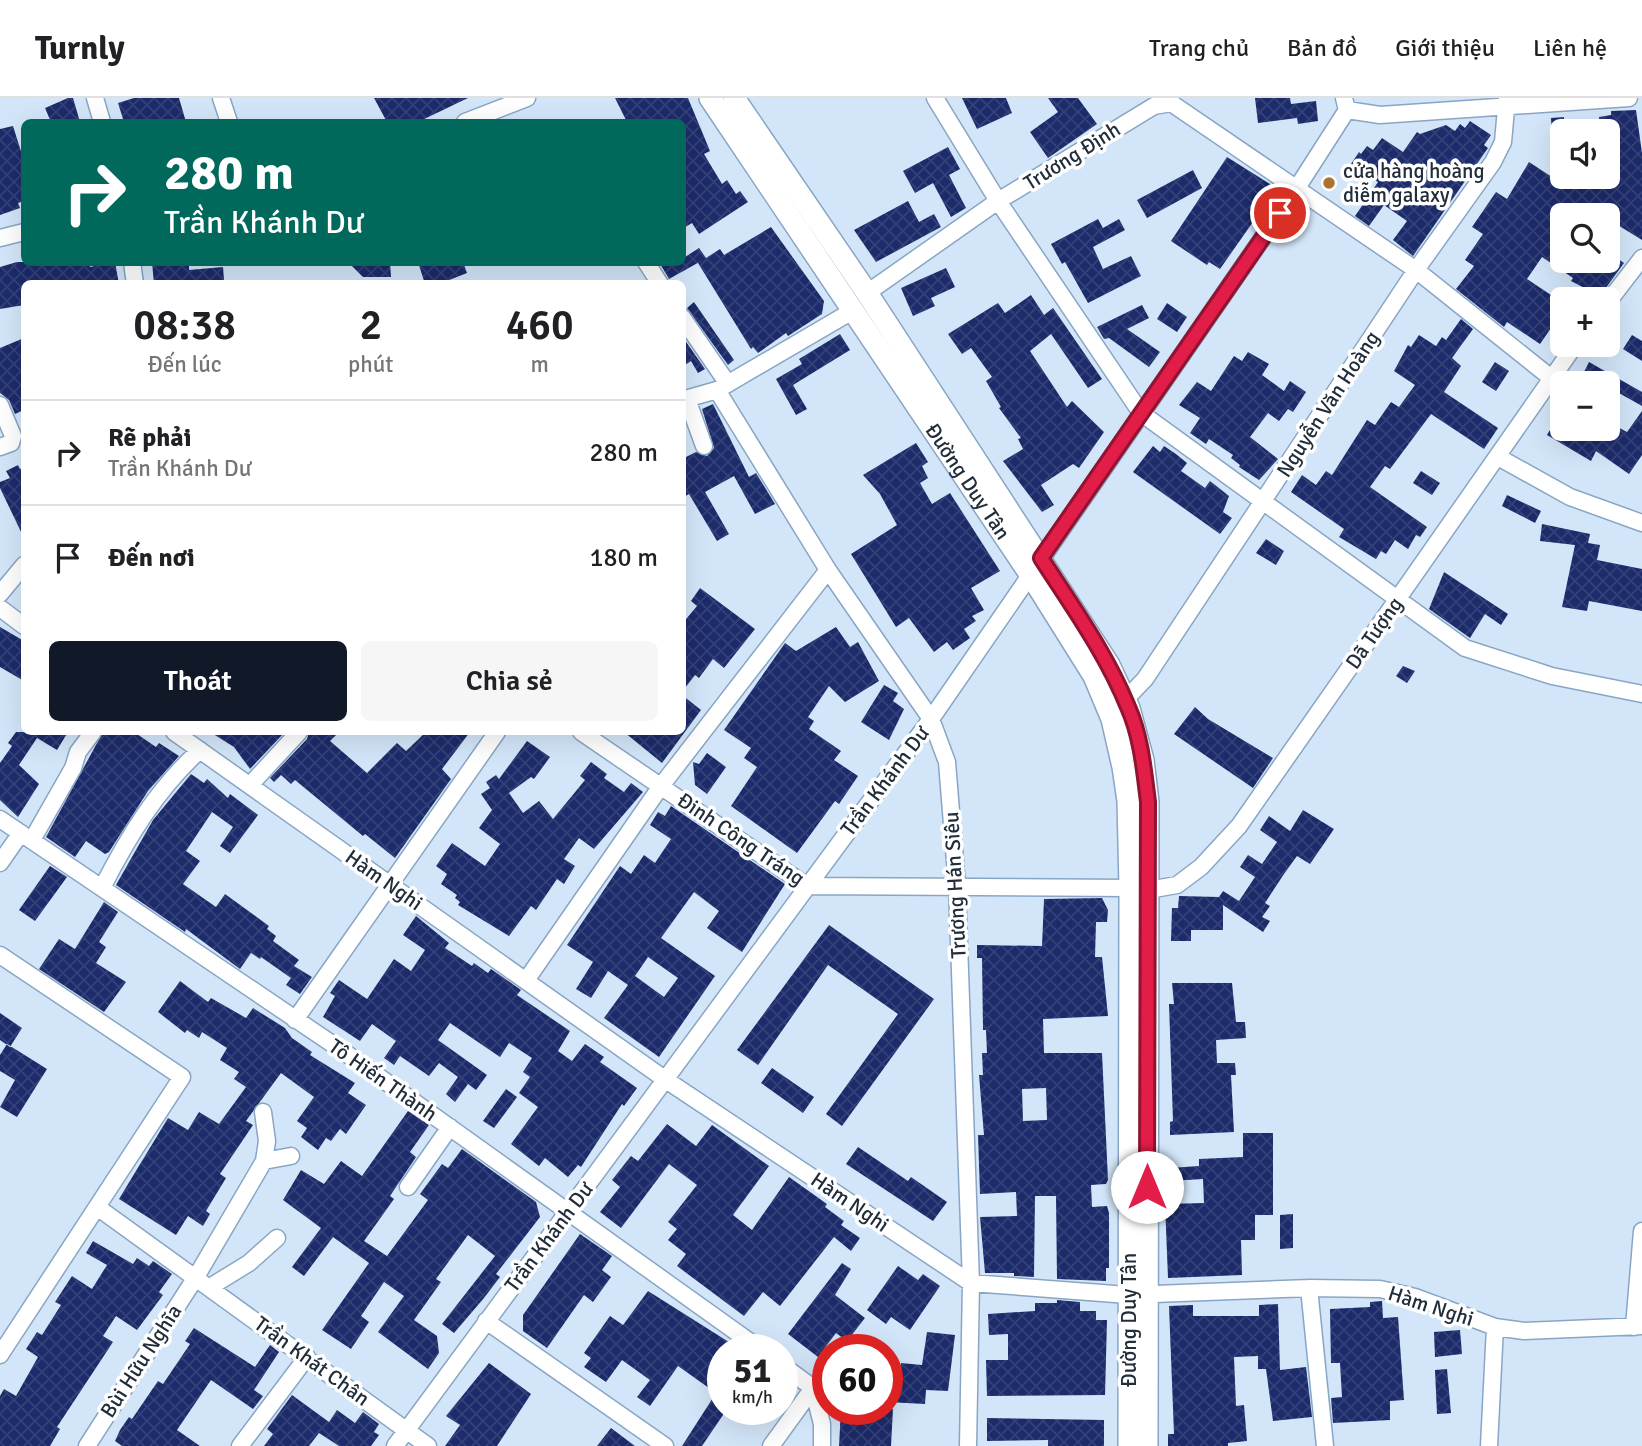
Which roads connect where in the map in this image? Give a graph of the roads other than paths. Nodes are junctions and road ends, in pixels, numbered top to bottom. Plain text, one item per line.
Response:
1 (95, 98) edge
2 (221, 98) edge
3 (527, 98) edge
4 (710, 98) edge
5 (734, 98) edge
6 (935, 98) edge
7 (1629, 98) edge
8 (1507, 101) edge
9 (1345, 104) edge
10 (101, 119) edge
11 (228, 119) edge
12 (473, 119) edge
13 (1295, 191) junction
14 (998, 201) junction
15 (21, 233) edge
16 (0, 238) edge
17 (1642, 258) edge
18 (1416, 270) junction
19 (1620, 287) edge
20 (867, 293) junction
21 (854, 310) junction
22 (686, 324) edge
23 (1566, 357) edge
24 (1555, 371) edge
25 (1550, 377) joint
26 (722, 387) junction
27 (686, 400) edge
28 (686, 402) edge
29 (0, 405) edge
30 (1141, 413) junction
31 (704, 446) dead end
32 (0, 447) edge
33 (1498, 457) junction
34 (1263, 502) junction
35 (1642, 523) edge
36 (1035, 566) junction
37 (21, 569) edge
38 (828, 569) junction
39 (0, 594) edge
40 (1396, 600) junction
41 (0, 608) edge
42 (21, 624) edge
43 (1642, 694) edge
44 (1125, 701) junction
45 (932, 719) junction
46 (91, 735) edge
47 (178, 735) edge
48 (296, 735) edge
49 (495, 735) edge
50 (584, 735) edge
51 (200, 750) junction
52 (250, 785) junction
53 (661, 786) junction
54 (0, 819) edge
55 (26, 836) junction
56 (0, 863) edge
57 (390, 884) junction
58 (807, 886) junction
59 (957, 886) junction
60 (102, 888) junction
61 (1139, 889) junction
62 (0, 956) edge
63 (527, 979) junction
64 (295, 1020) junction
65 (666, 1080) junction
66 (263, 1112) dead end
67 (450, 1127) junction
68 (290, 1156) dead end
69 (264, 1161) junction
70 (408, 1187) dead end
71 (97, 1207) junction
72 (568, 1211) junction
73 (1642, 1231) edge
74 (277, 1238) dead end
75 (196, 1277) junction
76 (971, 1283) junction
77 (209, 1287) junction
78 (1308, 1288) junction
79 (1137, 1295) junction
80 (486, 1321) junction
81 (1638, 1326) edge
82 (1495, 1327) junction
83 (739, 1334) edge
84 (0, 1355) edge
85 (307, 1357) junction
86 (812, 1389) edge
87 (822, 1425) edge
88 (407, 1430) junction
89 (87, 1446) edge
90 (240, 1446) edge
91 (395, 1446) edge
92 (428, 1446) edge
93 (665, 1446) edge
94 (771, 1446) edge
95 (822, 1446) edge
96 (968, 1446) edge
97 (1129, 1446) edge
98 (1147, 1446) edge
99 (1325, 1446) edge
100 (1489, 1446) edge

1 - 10 street
2 - 11 street
3 - 12 street
4 - 21 main road, Đường Duy Tân
5 - 20 main road, Đường Duy Tân
6 - 14 street
7 - 8 street
8 - 9 street
8 - 18 street, Nguyễn Văn Hoàng
9 - 13 street, Trần Khánh Dư
13 - 14 street, Trương Định
13 - 18 street, Trương Định
13 - 30 street, Trần Khánh Dư
14 - 20 street, Trương Định
14 - 30 street
15 - 16 street
17 - 19 street
18 - 25 street, Trương Định
18 - 34 street, Nguyễn Văn Hoàng
20 - 36 main road, Đường Duy Tân
21 - 26 street
21 - 36 main road, Đường Duy Tân
22 - 26 street, Trương Hán Siêu
23 - 24 street, Dã Tượng
25 - 33 street, Dã Tượng
26 - 27 street
26 - 38 street, Trương Hán Siêu
28 - 31 street
29 - 32 street
30 - 34 street
30 - 36 street, Trần Khánh Dư
33 - 35 street
33 - 40 street, Dã Tượng
34 - 40 street
34 - 44 street, Nguyễn Văn Hoàng
36 - 44 main road, Đường Duy Tân
36 - 45 street, Trần Khánh Dư
36 - 61 main road, Đường Duy Tân
37 - 39 street
38 - 45 street, Trương Hán Siêu
38 - 53 street
40 - 43 street
40 - 61 street, Dã Tượng
41 - 42 street
44 - 61 main road, Đường Duy Tân
45 - 58 street, Trần Khánh Dư
45 - 59 street, Trương Hán Siêu
46 - 55 street
47 - 51 street, Hàm Nghi
48 - 52 street
49 - 57 street
50 - 53 street, Đinh Công Tráng
51 - 52 street, Hàm Nghi
51 - 60 street
52 - 57 street, Hàm Nghi
53 - 58 street, Đinh Công Tráng
53 - 63 street
54 - 55 street, Tô Hiến Thành
55 - 56 street
55 - 60 street, Tô Hiến Thành
57 - 63 street, Hàm Nghi
57 - 64 street
58 - 59 street, Đinh Công Tráng
58 - 65 street, Trần Khánh Dư
59 - 61 street, Đinh Công Tráng
59 - 76 street, Trương Hán Siêu
60 - 64 street, Tô Hiến Thành
61 - 79 main road, Đường Duy Tân
62 - 71 street
63 - 65 street, Hàm Nghi
64 - 67 street, Tô Hiến Thành
65 - 72 street, Trần Khánh Dư
65 - 76 street, Hàm Nghi
66 - 69 street
67 - 70 street
67 - 72 street, Tô Hiến Thành
68 - 69 street
69 - 75 street, Bùi Hữu Nghĩa
71 - 75 street, Trần Khát Chân
71 - 84 street
72 - 80 street, Trần Khánh Dư
72 - 83 street, Tô Hiến Thành
73 - 81 street
74 - 77 street
75 - 77 street, Trần Khát Chân
75 - 89 street, Bùi Hữu Nghĩa
76 - 79 street, Hàm Nghi
76 - 96 street, Trương Hán Siêu
77 - 85 street, Trần Khát Chân
78 - 79 street, Hàm Nghi
78 - 82 street, Hàm Nghi
78 - 99 street
79 - 97 main road, Đường Duy Tân
79 - 98 main road, Đường Duy Tân
80 - 88 street, Trần Khánh Dư
80 - 93 street
81 - 82 street, Hàm Nghi
82 - 100 street
85 - 88 street, Trần Khát Chân
85 - 90 street
86 - 94 street
87 - 95 street
88 - 91 street, Trần Khánh Dư
88 - 92 street, Trần Khát Chân

